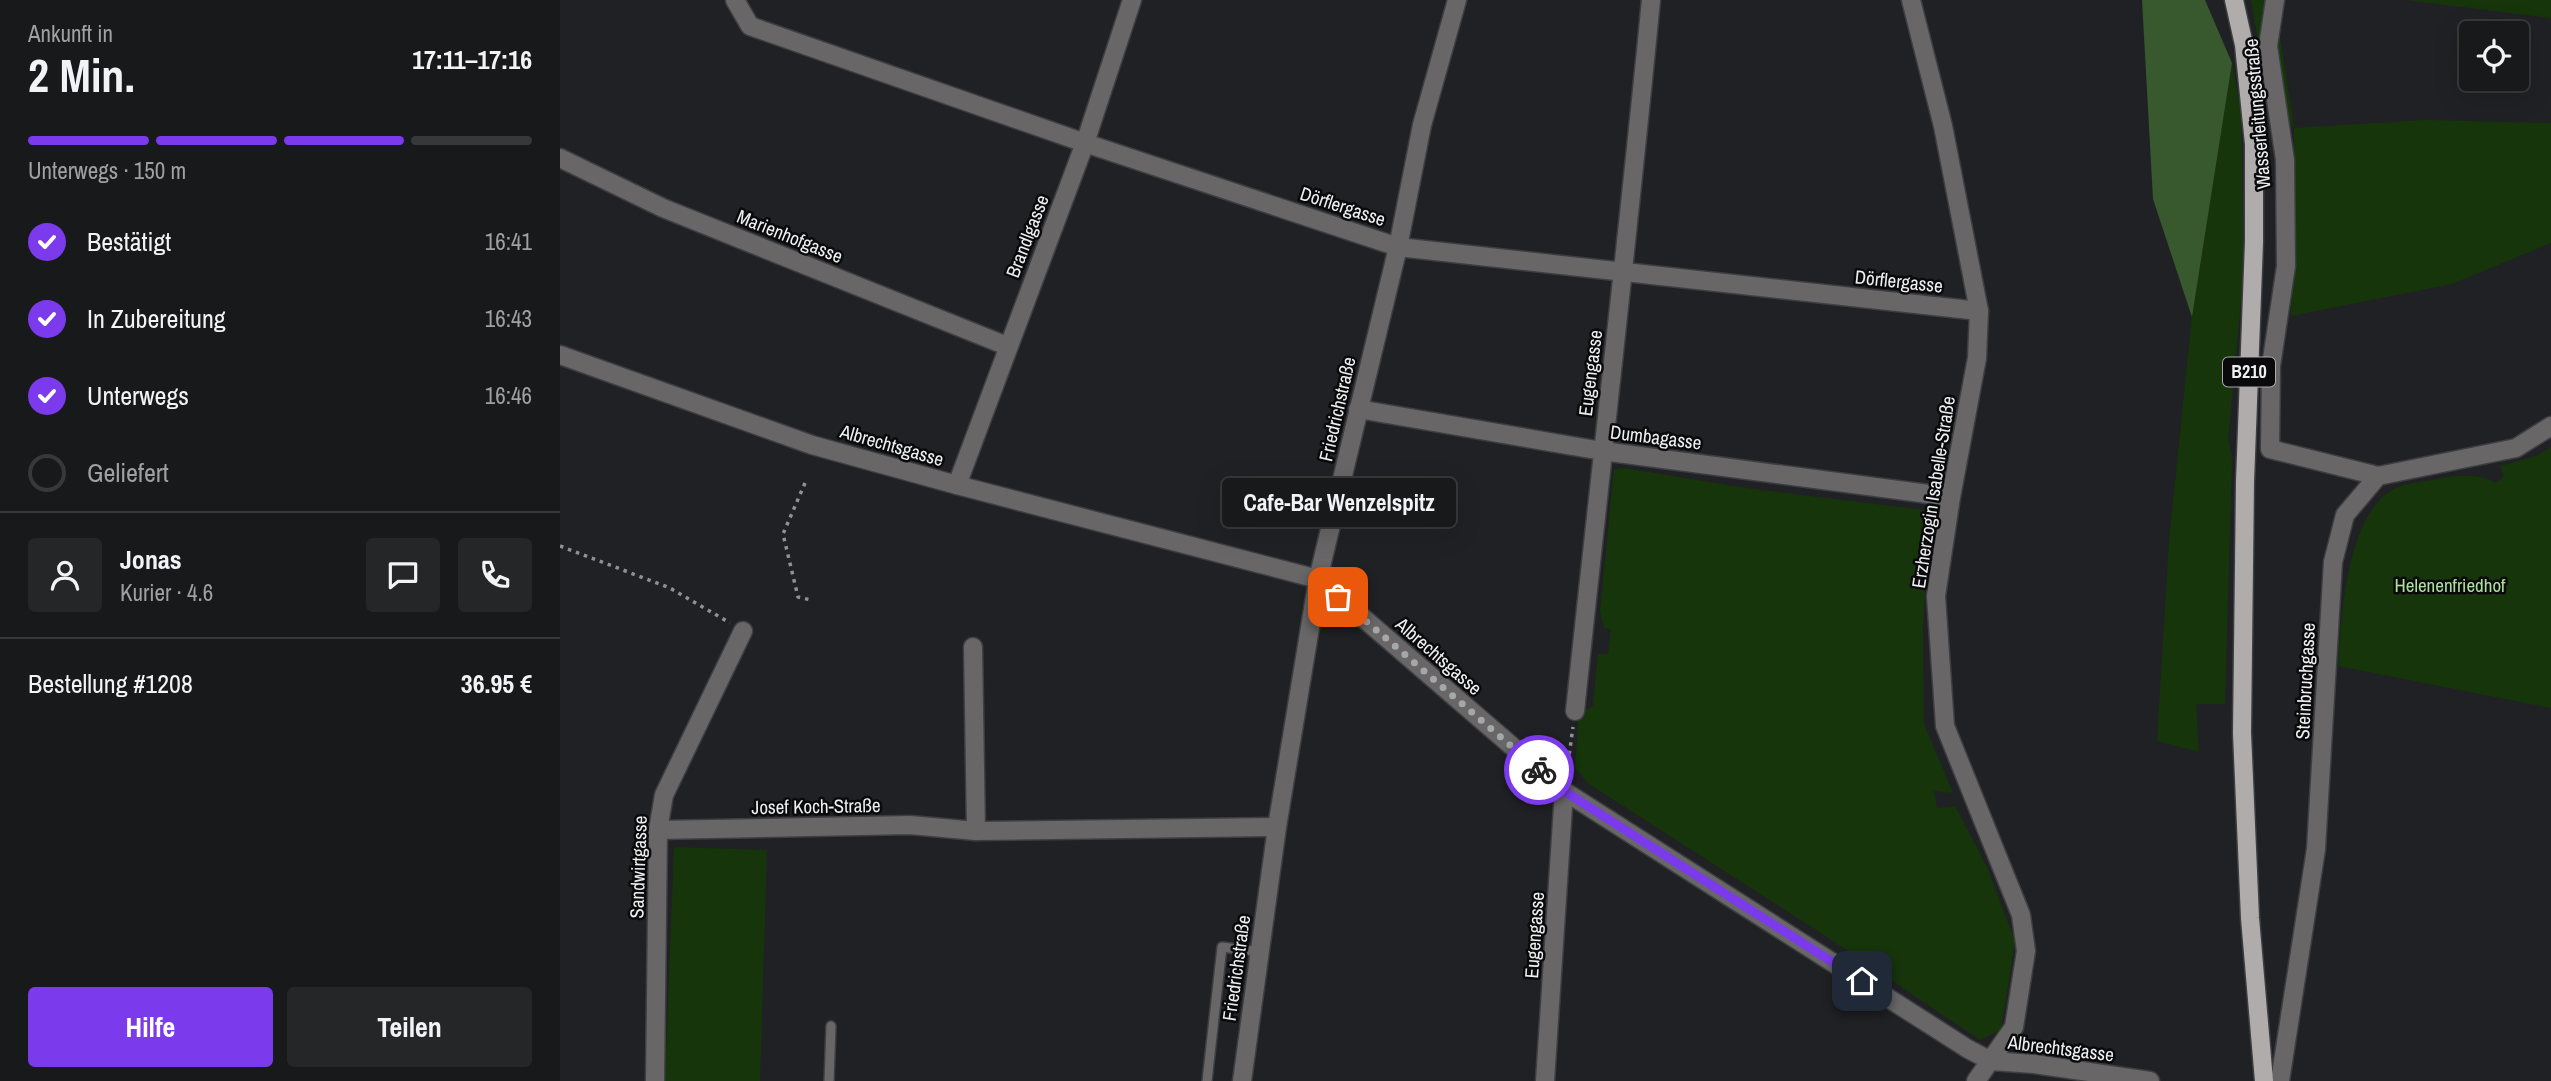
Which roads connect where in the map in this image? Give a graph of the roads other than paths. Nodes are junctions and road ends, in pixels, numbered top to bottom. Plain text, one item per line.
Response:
1 (735, 0) edge
2 (1132, 0) edge
3 (1457, 0) edge
4 (1651, 0) edge
5 (1911, 0) edge
6 (2234, 0) edge
7 (2275, 0) edge
8 (1085, 143) junction
9 (560, 158) edge
10 (1398, 247) junction
11 (1624, 271) junction
12 (1979, 312) junction
13 (1007, 346) junction
14 (560, 355) edge
15 (1358, 409) junction
16 (2551, 426) edge
17 (1602, 451) junction
18 (2378, 476) junction
19 (957, 485) junction
20 (1951, 497) junction
21 (1318, 579) junction
22 (743, 631) road end
23 (973, 647) dead end
24 (1575, 711) road end
25 (1564, 791) junction
26 (1277, 827) junction
27 (658, 830) junction
28 (976, 831) junction
29 (1260, 952) junction
30 (831, 1026) dead end
31 (1991, 1061) junction
32 (655, 1081) edge
33 (829, 1081) edge
34 (1207, 1081) edge
35 (1242, 1081) edge
36 (1545, 1081) edge
37 (1976, 1081) edge
38 (2150, 1081) edge
39 (2264, 1081) edge
40 (2280, 1081) edge

1 - 8 street, Dörflergasse
2 - 8 street, Brandlgasse
3 - 10 street, Friedrichstraße
4 - 11 street, Eugengasse
5 - 12 street, Erzherzogin Isabelle-Straße
6 - 39 main road, B210
7 - 18 street, Wasserleitungsstraße
8 - 10 street, Dörflergasse
8 - 13 street, Brandlgasse
9 - 13 street, Marienhofgasse
10 - 11 street, Dörflergasse
10 - 15 street, Friedrichstraße
11 - 12 street, Dörflergasse
11 - 17 street, Eugengasse
12 - 20 street, Erzherzogin Isabelle-Straße
13 - 19 street, Brandlgasse
14 - 19 street, Albrechtsgasse
15 - 17 street, Dumbagasse
15 - 21 street, Friedrichstraße
16 - 18 street
17 - 20 street, Dumbagasse
17 - 24 street, Eugengasse
18 - 40 street, Steinbruchgasse
19 - 21 street, Albrechtsgasse
20 - 31 street, Erzherzogin Isabelle-Straße
21 - 25 street, Albrechtsgasse
21 - 26 street, Friedrichstraße
22 - 27 street, Sandwirtgasse
23 - 28 street
25 - 31 street, Albrechtsgasse
25 - 36 street, Eugengasse
26 - 28 street, Josef Koch-Straße
26 - 29 street, Friedrichstraße
27 - 28 street, Josef Koch-Straße
27 - 32 street, Sandwirtgasse
29 - 34 lane
29 - 35 street, Friedrichstraße
30 - 33 lane
31 - 37 street, Erzherzogin Isabelle-Straße
31 - 38 street, Albrechtsgasse

